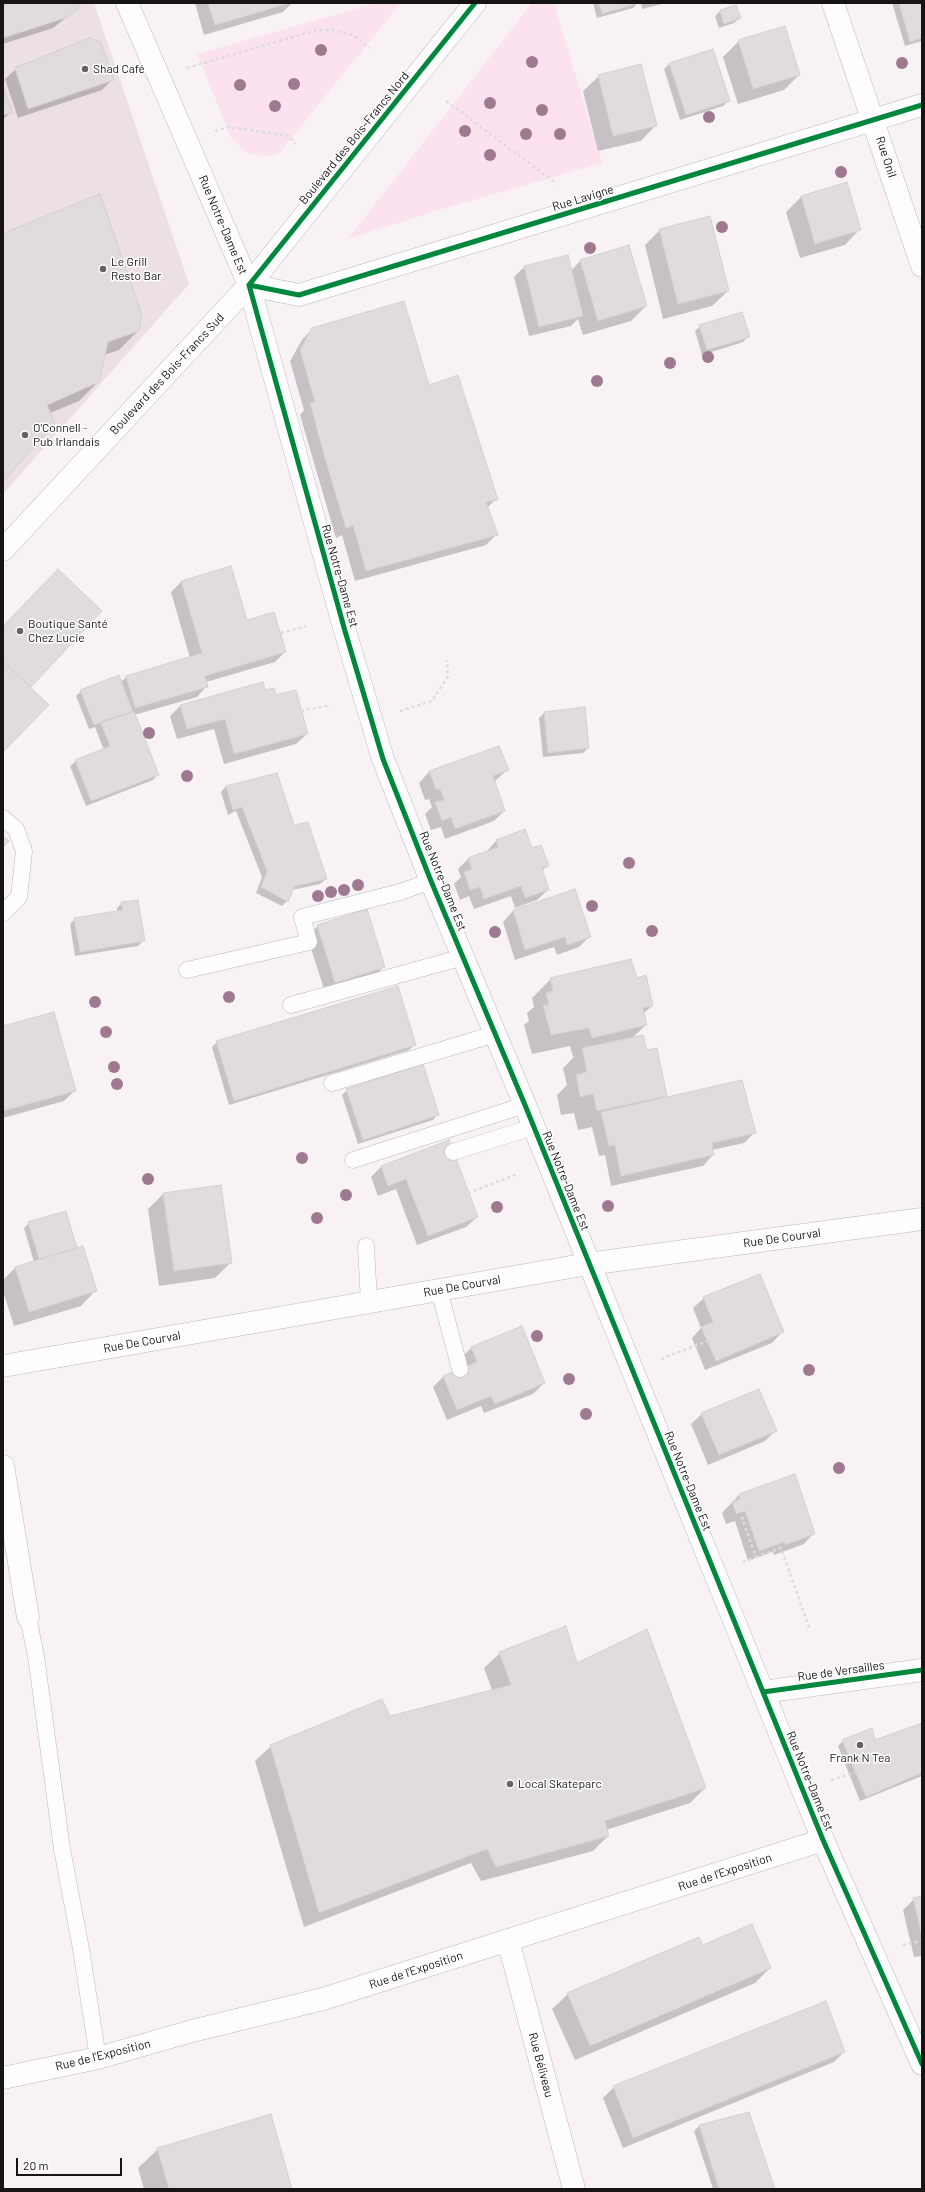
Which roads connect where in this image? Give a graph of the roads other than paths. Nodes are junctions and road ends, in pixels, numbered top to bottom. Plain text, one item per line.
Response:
1 (127, 3) edge
2 (475, 3) edge
3 (833, 3) edge
4 (922, 105) edge
5 (874, 119) junction
6 (922, 266) edge
7 (249, 285) junction
8 (3, 550) edge
9 (3, 818) edge
10 (431, 881) junction
11 (3, 913) edge
12 (463, 957) junction
13 (187, 970) dead end
14 (291, 1005) dead end
15 (495, 1034) junction
16 (332, 1083) dead end
17 (525, 1106) junction
18 (533, 1127) junction
19 (453, 1152) dead end
20 (353, 1160) dead end
21 (922, 1219) edge
22 (366, 1246) dead end
23 (588, 1264) junction
24 (439, 1290) junction
25 (369, 1302) junction
26 (3, 1366) edge
27 (460, 1369) dead end
28 (3, 1466) edge
29 (28, 1617) joint
30 (922, 1670) edge
31 (763, 1692) junction
32 (823, 1840) junction
33 (508, 1940) junction
34 (98, 2058) junction
35 (922, 2064) edge
36 (3, 2078) edge
37 (574, 2189) edge

1 - 7 street, Rue Notre-Dame Est
2 - 7 street, Boulevard des Bois-Francs Nord
3 - 5 street, Rue Onil
4 - 5 street, Rue Lavigne
5 - 6 street, Rue Onil
5 - 7 street, Rue Lavigne
7 - 8 street, Boulevard des Bois-Francs Sud
7 - 10 street, Rue Notre-Dame Est
9 - 11 lane
10 - 12 street, Rue Notre-Dame Est
10 - 13 lane
12 - 14 lane
12 - 15 street, Rue Notre-Dame Est
15 - 16 lane
15 - 17 street, Rue Notre-Dame Est
17 - 18 street, Rue Notre-Dame Est
17 - 20 lane
18 - 19 lane
18 - 23 street, Rue Notre-Dame Est
21 - 23 street, Rue De Courval
22 - 25 lane
23 - 24 street, Rue De Courval
23 - 31 street, Rue Notre-Dame Est
24 - 25 street, Rue De Courval
24 - 27 lane
25 - 26 street, Rue De Courval
28 - 29 street
29 - 34 lane
30 - 31 street, Rue de Versailles
31 - 32 street, Rue Notre-Dame Est
32 - 33 street, Rue de l'Exposition
32 - 35 street, Rue Notre-Dame Est
33 - 34 street, Rue de l'Exposition
33 - 37 street, Rue Béliveau
34 - 36 street, Rue de l'Exposition

